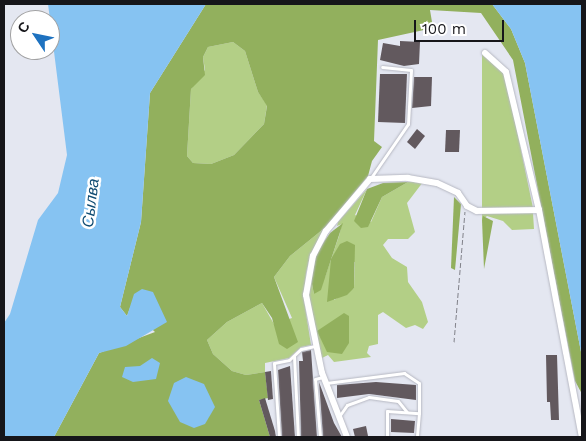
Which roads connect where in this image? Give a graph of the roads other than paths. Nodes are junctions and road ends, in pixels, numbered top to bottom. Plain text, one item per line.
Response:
1 (485, 52) dead end
2 (382, 67) dead end
3 (370, 179) junction
4 (539, 210) junction
5 (315, 346) junction
6 (294, 356) junction
7 (325, 380) junction
8 (407, 412) junction
9 (418, 413) junction
10 (340, 415) junction
11 (280, 437) edge
12 (298, 437) edge
13 (320, 437) edge
14 (347, 437) edge
15 (387, 437) edge
16 (417, 437) edge
17 (582, 437) edge

1 - 4 street
2 - 3 lane
3 - 4 street
3 - 5 street
4 - 17 street
5 - 6 lane
5 - 7 street
6 - 11 lane
6 - 12 lane
7 - 9 lane
7 - 10 street
7 - 13 lane
8 - 9 lane
8 - 10 lane
8 - 15 lane
9 - 16 lane
10 - 14 street

